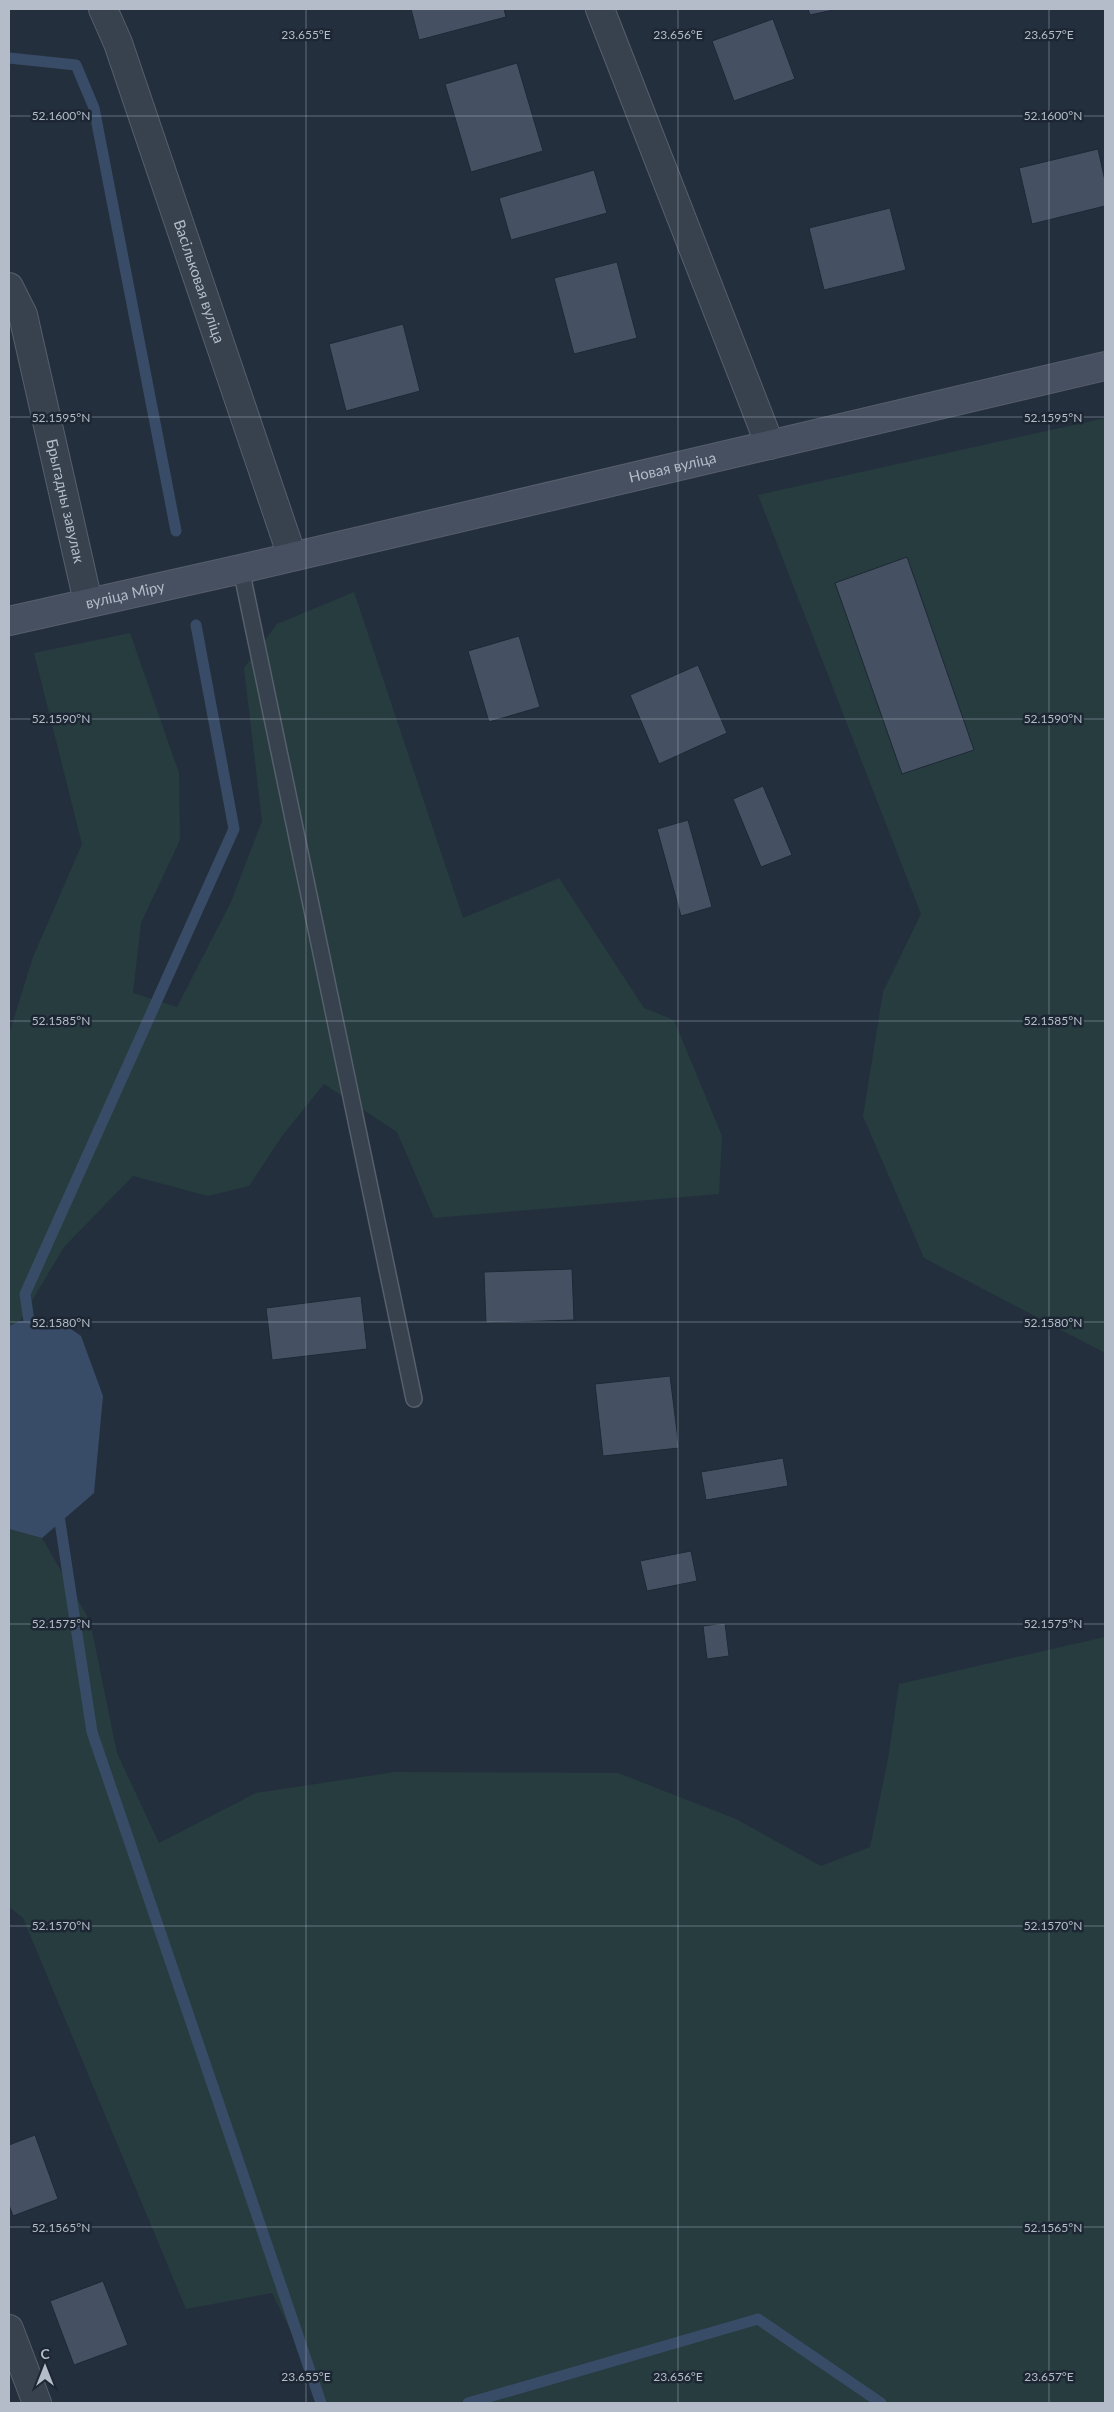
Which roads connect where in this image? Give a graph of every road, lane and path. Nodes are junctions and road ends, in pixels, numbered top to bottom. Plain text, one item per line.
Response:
1 (103, 9) edge
2 (600, 9) edge
3 (9, 287) edge
4 (1105, 366) edge
5 (770, 445) junction
6 (292, 556) junction
7 (241, 569) junction
8 (88, 602) junction
9 (9, 621) edge
10 (414, 1399) dead end
11 (9, 2329) edge
12 (37, 2403) edge

1 - 6 street, Васільковая вуліца
2 - 5 street
3 - 8 street, Брыгадны завулак
4 - 5 street, Новая вуліца
5 - 6 street, Новая вуліца
6 - 7 street, Новая вуліца
7 - 8 street, вуліца Міру
7 - 10 lane
8 - 9 street, вуліца Міру
11 - 12 street

